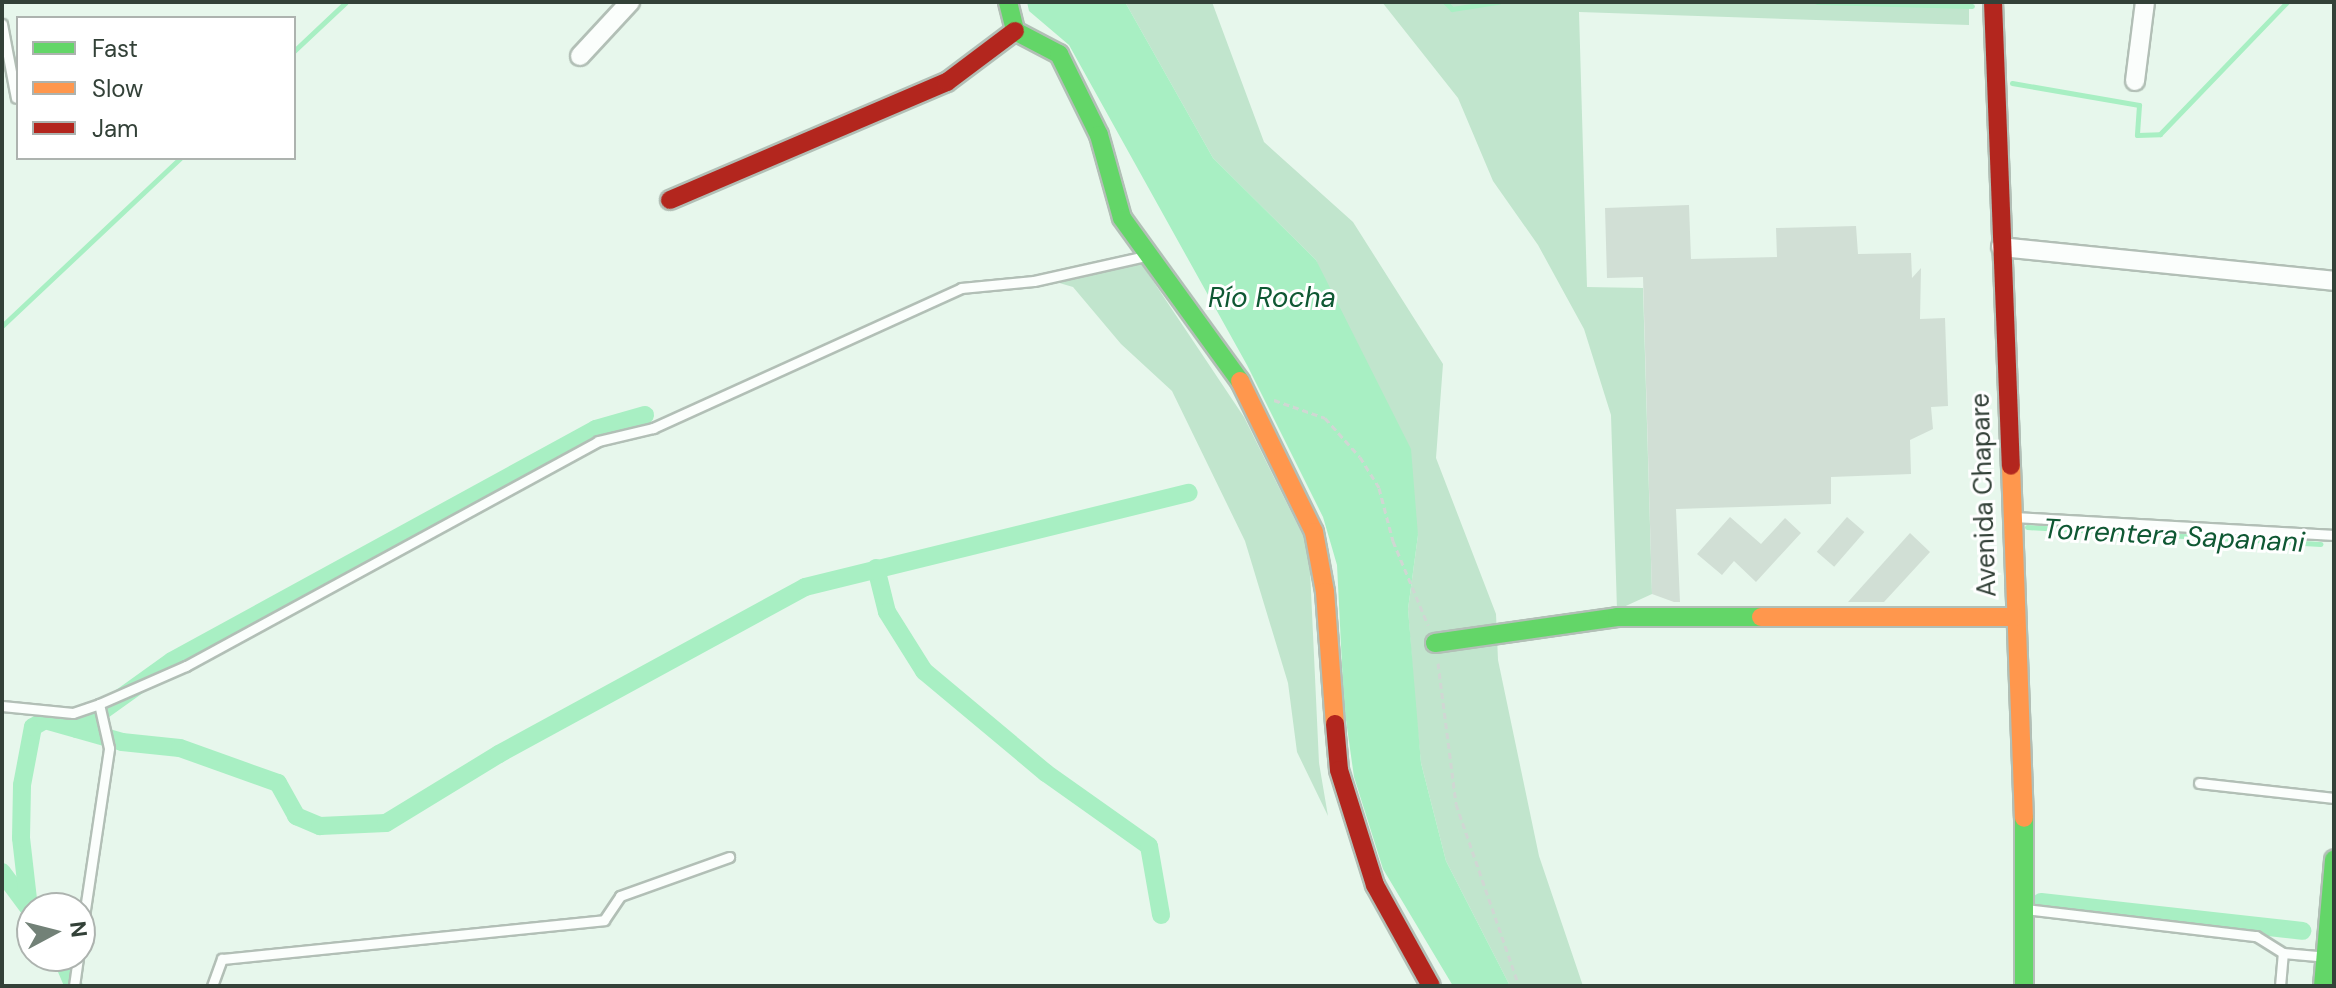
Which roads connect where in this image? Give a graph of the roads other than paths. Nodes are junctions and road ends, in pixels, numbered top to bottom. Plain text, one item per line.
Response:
1 (630, 2) edge
2 (1008, 2) edge
3 (1993, 2) edge
4 (2145, 2) edge
5 (2, 24) edge
6 (1015, 31) junction
7 (580, 56) dead end
8 (2135, 81) dead end
9 (16, 98) edge
10 (670, 200) dead end
11 (2001, 247) junction
12 (1150, 255) junction
13 (2334, 281) edge
14 (2012, 517) junction
15 (2334, 535) edge
16 (2015, 617) junction
17 (1435, 643) road end
18 (99, 704) junction
19 (2, 706) edge
20 (2199, 783) dead end
21 (2334, 798) edge
22 (729, 857) dead end
23 (2334, 859) edge
24 (88, 892) edge
25 (2021, 909) junction
26 (2283, 953) junction
27 (2325, 957) junction
28 (212, 986) edge
29 (1431, 986) edge
30 (2024, 986) edge
31 (2280, 986) edge
32 (2323, 986) edge

1 - 7 street
2 - 6 main road
3 - 11 main road, Avenida Chapare
4 - 8 street
5 - 9 lane
6 - 10 main road
6 - 12 main road
11 - 13 street
11 - 14 main road, Avenida Chapare
12 - 18 lane
12 - 29 main road
14 - 15 lane
14 - 16 main road, Avenida Chapare
16 - 17 main road
16 - 25 main road, Avenida Chapare
18 - 19 lane
18 - 24 lane
20 - 21 lane
22 - 28 lane
23 - 27 main road
25 - 26 lane
25 - 30 main road, Avenida Chapare
26 - 27 lane
26 - 31 lane
27 - 32 main road

